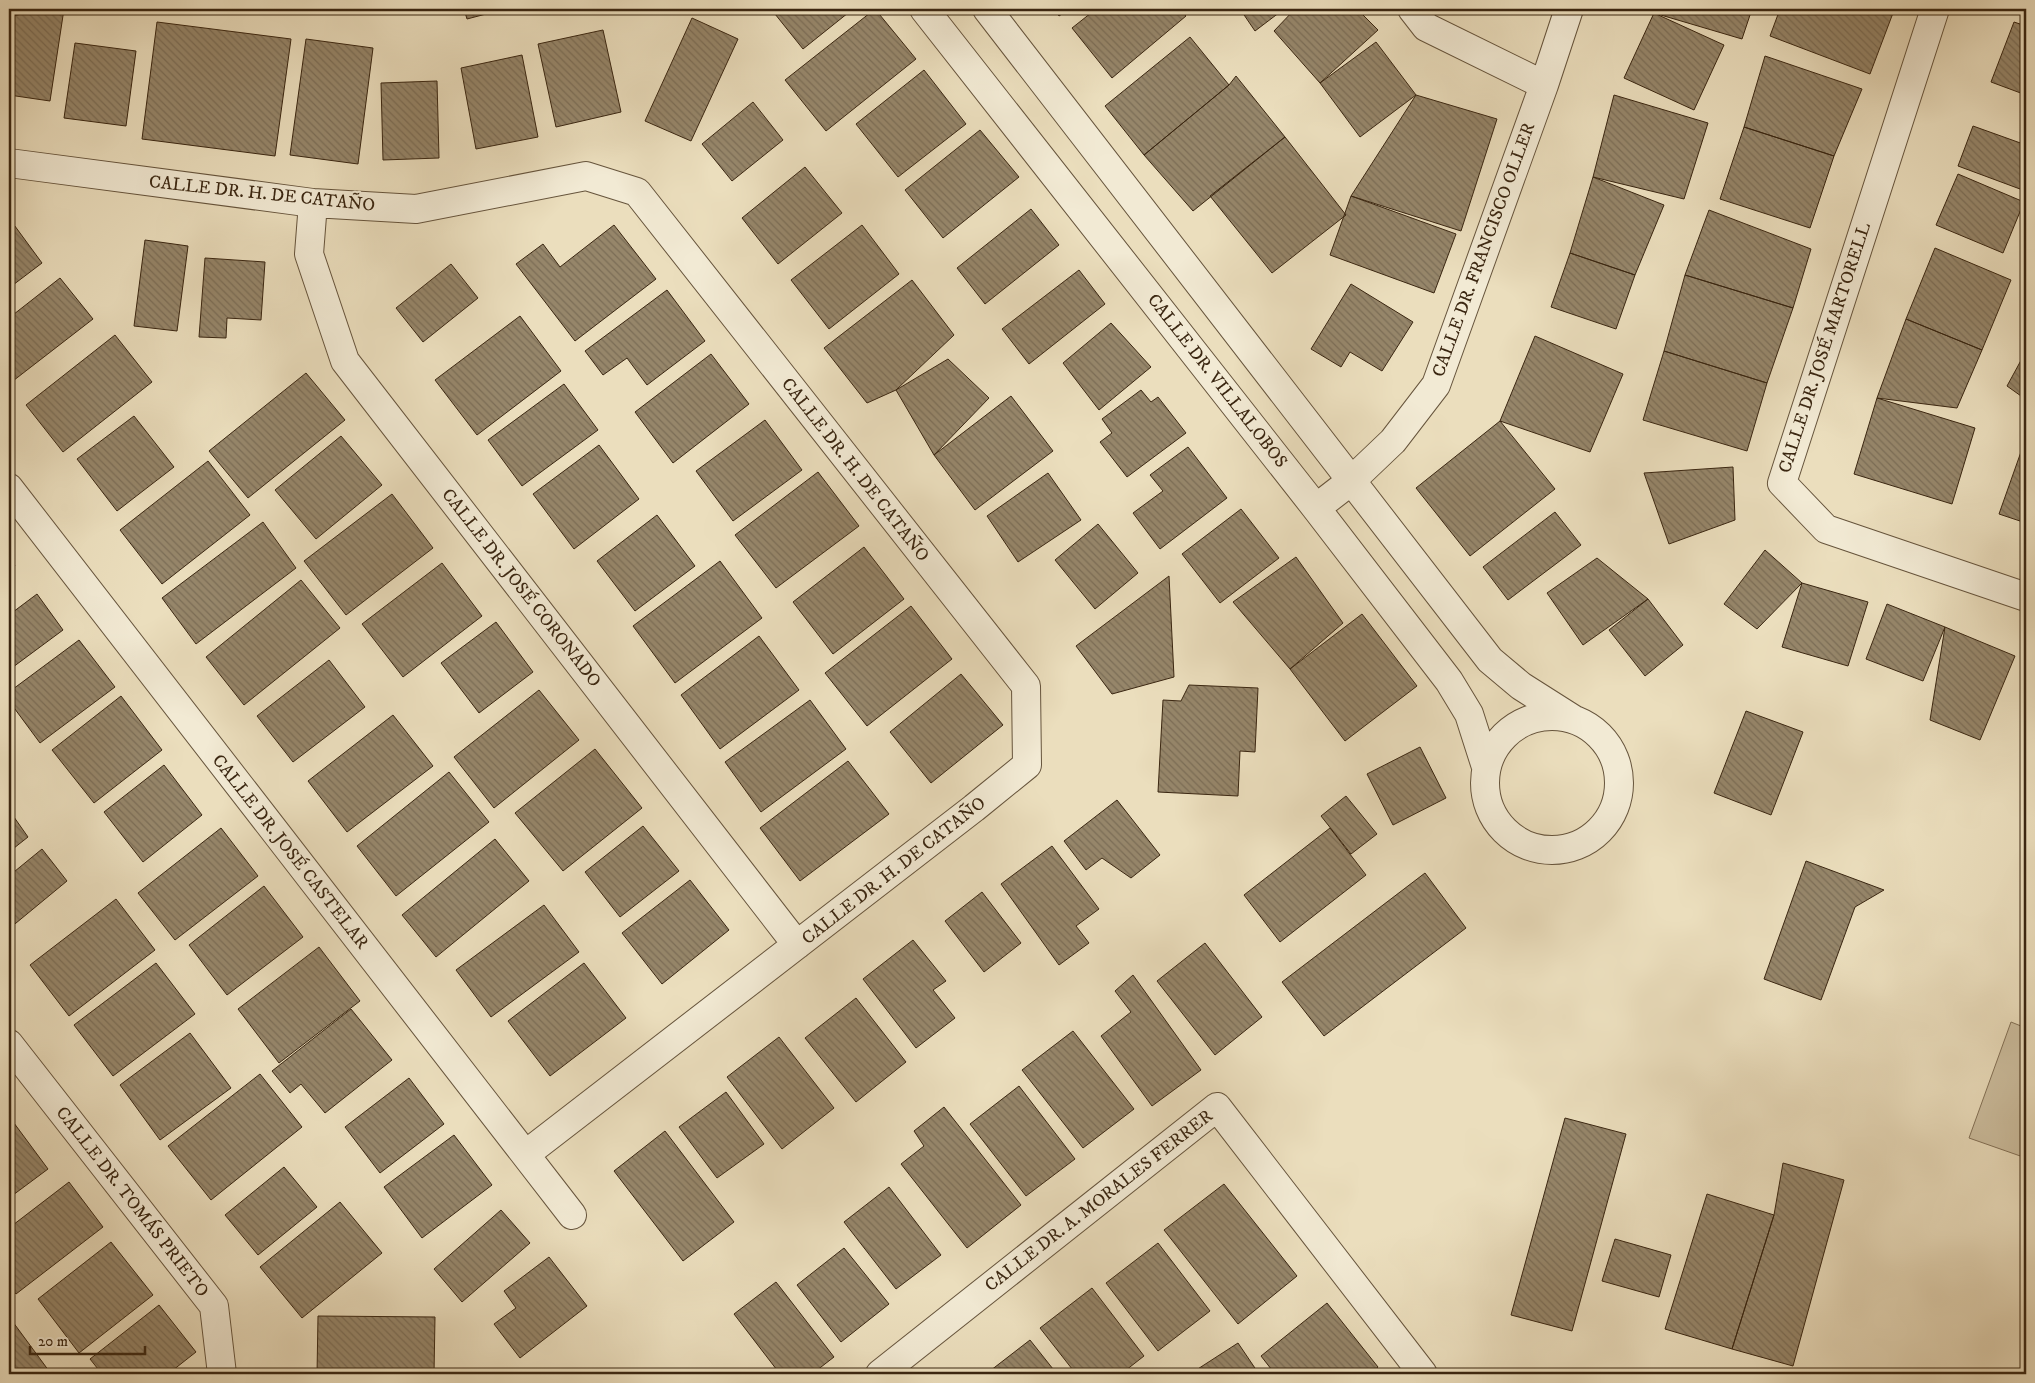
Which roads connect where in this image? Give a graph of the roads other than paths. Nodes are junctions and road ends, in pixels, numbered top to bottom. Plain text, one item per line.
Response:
1 (924, 9) edge
2 (988, 9) edge
3 (1412, 9) edge
4 (1569, 9) edge
5 (1935, 9) edge
6 (1544, 85) junction
7 (9, 163) edge
8 (313, 203) junction
9 (1351, 481) junction
10 (9, 488) edge
11 (1316, 508) junction
12 (2026, 597) edge
13 (1574, 719) junction
14 (1486, 767) junction
15 (797, 945) junction
16 (9, 1044) edge
17 (526, 1154) junction
18 (572, 1215) dead end
19 (222, 1374) edge
20 (880, 1374) edge
21 (1423, 1374) edge

1 - 11 street, CALLE DR. VILLALOBOS
2 - 9 street
3 - 6 street
4 - 6 street, CALLE DR. FRANCISCO OLLER
5 - 12 street, CALLE DR. JOSÉ MARTORELL
6 - 9 street, CALLE DR. FRANCISCO OLLER
7 - 8 street, CALLE DR. H. DE CATAÑO
8 - 15 street, CALLE DR. JOSÉ CORONADO
8 - 15 street, CALLE DR. H. DE CATAÑO
9 - 11 street, CALLE DR. FRANCISCO OLLER
9 - 13 street
10 - 17 street, CALLE DR. JOSÉ CASTELAR
11 - 14 street, CALLE DR. VILLALOBOS
13 - 14 street
13 - 14 street
15 - 17 street, CALLE DR. H. DE CATAÑO
16 - 19 street, CALLE DR. TOMÁS PRIETO
17 - 18 street, CALLE DR. JOSÉ CASTELAR
20 - 21 street, CALLE DR. A. MORALES FERRER

